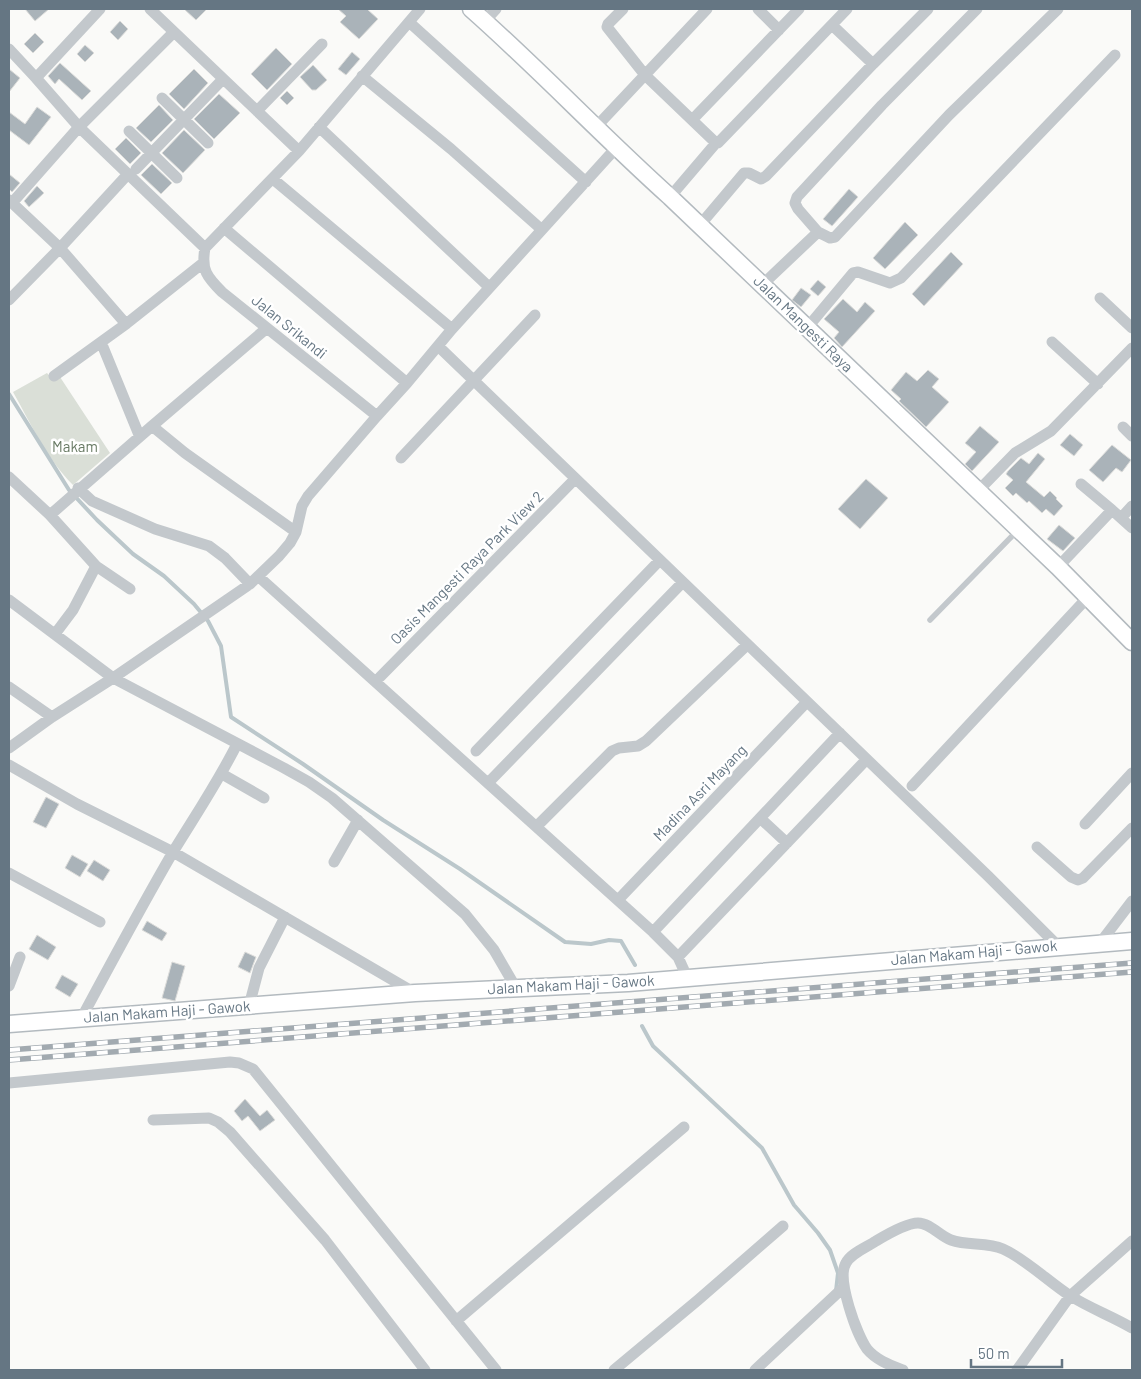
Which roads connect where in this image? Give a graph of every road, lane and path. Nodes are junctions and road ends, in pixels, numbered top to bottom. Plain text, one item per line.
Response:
1 (100, 9) edge
2 (150, 9) edge
3 (420, 9) edge
4 (471, 9) edge
5 (496, 9) edge
6 (623, 9) edge
7 (707, 9) edge
8 (758, 9) edge
9 (799, 9) edge
10 (847, 9) edge
11 (928, 9) edge
12 (977, 9) edge
13 (1058, 9) edge
14 (485, 21) junction
15 (409, 22) junction
16 (832, 25) junction
17 (778, 30) junction
18 (174, 32) junction
19 (322, 44) dead end
20 (1114, 55) dead end
21 (11, 58) edge
22 (872, 64) junction
23 (645, 75) junction
24 (362, 76) junction
25 (36, 78) junction
26 (223, 79) junction
27 (162, 98) dead end
28 (257, 111) junction
29 (184, 120) junction
30 (692, 120) junction
31 (79, 127) junction
32 (596, 127) junction
33 (319, 128) junction
34 (129, 131) dead end
35 (716, 142) junction
36 (208, 144) dead end
37 (616, 148) junction
38 (299, 151) junction
39 (152, 153) junction
40 (132, 172) junction
41 (177, 178) dead end
42 (273, 179) junction
43 (586, 182) junction
44 (670, 197) junction
45 (10, 202) edge
46 (700, 225) junction
47 (224, 228) junction
48 (541, 229) junction
49 (818, 232) junction
50 (60, 248) junction
51 (205, 248) junction
52 (203, 263) junction
53 (762, 285) junction
54 (489, 287) junction
55 (1100, 298) dead end
56 (9, 300) edge
57 (534, 315) dead end
58 (126, 324) junction
59 (267, 328) junction
60 (807, 328) junction
61 (1132, 328) edge
62 (452, 329) junction
63 (101, 342) junction
64 (1052, 342) dead end
65 (438, 346) junction
66 (1132, 348) edge
67 (54, 376) dead end
68 (473, 380) junction
69 (407, 383) junction
70 (1098, 384) junction
71 (377, 416) junction
72 (152, 426) junction
73 (1123, 427) dead end
74 (139, 435) junction
75 (1132, 436) edge
76 (400, 458) dead end
77 (9, 477) edge
78 (575, 479) junction
79 (1081, 484) dead end
80 (978, 491) junction
81 (75, 492) junction
82 (1132, 506) edge
83 (1112, 510) junction
84 (50, 515) junction
85 (1121, 518) junction
86 (1132, 528) edge
87 (1018, 530) junction
88 (296, 532) junction
89 (660, 560) junction
90 (96, 566) junction
91 (1058, 567) junction
92 (255, 581) junction
93 (682, 583) junction
94 (130, 589) dead end
95 (1088, 597) junction
96 (9, 600) edge
97 (930, 620) dead end
98 (55, 634) junction
99 (1132, 642) edge
100 (747, 645) junction
101 (380, 677) dead end
102 (113, 678) junction
103 (9, 688) edge
104 (804, 706) dead end
105 (52, 716) junction
106 (840, 733) junction
107 (237, 744) junction
108 (9, 748) edge
109 (476, 751) dead end
110 (866, 760) junction
111 (9, 765) edge
112 (1132, 773) edge
113 (222, 774) junction
114 (488, 783) junction
115 (912, 786) dead end
116 (264, 798) dead end
117 (760, 818) junction
118 (358, 820) junction
119 (1085, 824) dead end
120 (538, 825) dead end
121 (1132, 828) edge
122 (787, 843) junction
123 (1037, 847) dead end
124 (173, 852) junction
125 (334, 862) dead end
126 (9, 873) edge
127 (618, 900) junction
128 (1132, 901) edge
129 (285, 917) junction
130 (100, 922) dead end
131 (653, 932) junction
132 (1132, 941) edge
133 (1100, 943) junction
134 (1058, 946) junction
135 (20, 957) dead end
136 (678, 957) junction
137 (687, 977) junction
138 (9, 986) edge
139 (516, 988) junction
140 (415, 993) junction
141 (249, 1006) junction
142 (81, 1019) junction
143 (9, 1024) edge
144 (9, 1083) edge
145 (153, 1120) dead end
146 (684, 1127) dead end
147 (783, 1226) dead end
148 (1132, 1241) edge
149 (840, 1290) junction
150 (1070, 1296) junction
151 (456, 1321) junction
152 (1132, 1328) edge
153 (425, 1370) edge
154 (496, 1370) edge
155 (614, 1370) edge
156 (755, 1370) edge
157 (903, 1370) edge
158 (1017, 1370) edge

1 - 25 street
2 - 18 street
3 - 15 street
4 - 14 street, Jalan Mangesti Raya
5 - 14 street
6 - 23 street
7 - 23 street
8 - 17 street
9 - 17 street
10 - 16 street
11 - 22 street
12 - 49 street
13 - 49 street
14 - 32 street, Jalan Mangesti Raya
15 - 24 street
15 - 43 street
16 - 22 street
16 - 35 street
17 - 30 street
18 - 26 street
18 - 31 street
19 - 28 street
20 - 60 street
21 - 25 street
22 - 46 street
23 - 30 street
23 - 32 street
24 - 33 street
24 - 48 street
25 - 31 street
26 - 28 street
26 - 29 street
27 - 29 street
28 - 38 street
29 - 36 street
29 - 39 street
30 - 35 street
31 - 40 street
31 - 45 street
32 - 37 street, Jalan Mangesti Raya
33 - 38 street
33 - 54 street
34 - 39 street
35 - 44 street
37 - 43 street
37 - 44 street, Jalan Mangesti Raya
38 - 42 street
39 - 40 street
39 - 41 street
40 - 50 street
40 - 51 street
42 - 47 street
42 - 62 street
43 - 48 street
44 - 46 street, Jalan Mangesti Raya
45 - 50 street
46 - 53 street, Jalan Mangesti Raya
47 - 51 street
47 - 69 street
48 - 54 street
49 - 53 street
50 - 56 street
50 - 58 street
51 - 52 street
52 - 58 street
52 - 59 street, Jalan Srikandi
53 - 60 street, Jalan Mangesti Raya
54 - 62 street
55 - 61 street
57 - 68 street
58 - 63 street
59 - 71 street, Jalan Srikandi
59 - 72 street
60 - 80 street, Jalan Mangesti Raya
62 - 65 street
63 - 67 street
63 - 74 street
64 - 70 street
65 - 68 street
65 - 69 street
66 - 70 street
68 - 76 street
68 - 78 street
69 - 71 street
70 - 80 street
71 - 88 street
72 - 74 street
72 - 88 street
73 - 75 street
74 - 81 street
77 - 84 street
78 - 89 street
78 - 101 street, Oasis Mangesti Raya Park View 2
79 - 83 street
80 - 87 street, Jalan Mangesti Raya
81 - 84 street
81 - 92 street
82 - 85 street
83 - 85 street
83 - 91 street
84 - 90 street
85 - 86 street
87 - 91 street, Jalan Mangesti Raya
87 - 97 lane
88 - 92 street
89 - 93 street
89 - 109 street
90 - 94 street
90 - 98 street
91 - 95 street, Jalan Mangesti Raya
92 - 102 street
92 - 114 street
93 - 100 street
93 - 114 street
95 - 99 street, Jalan Mangesti Raya
95 - 115 street
96 - 98 street
98 - 102 street
100 - 106 street
100 - 120 street
102 - 105 street
102 - 107 street
103 - 105 street
104 - 127 street, Madina Asri Mayang
105 - 108 street
106 - 110 street
106 - 117 street
107 - 113 street
107 - 118 street
110 - 122 street
110 - 134 street
111 - 124 street
112 - 119 street
113 - 116 street
113 - 124 street
114 - 127 street
117 - 122 street
117 - 131 street
118 - 125 street
118 - 139 street
121 - 123 street
122 - 136 street
124 - 129 street
124 - 142 street
126 - 130 street
127 - 131 street
128 - 133 street
129 - 140 street
129 - 141 street
131 - 136 street
132 - 133 street, Jalan Makam Haji - Gawok
133 - 134 street, Jalan Makam Haji - Gawok
134 - 137 street, Jalan Makam Haji - Gawok
135 - 138 street
136 - 137 street
137 - 139 street, Jalan Makam Haji - Gawok
139 - 140 street, Jalan Makam Haji - Gawok
140 - 141 street, Jalan Makam Haji - Gawok
141 - 142 street, Jalan Makam Haji - Gawok
142 - 143 street, Jalan Makam Haji - Gawok
144 - 151 street
145 - 153 street
146 - 151 street
147 - 155 street
148 - 150 street
149 - 150 street
149 - 156 street
149 - 157 street
150 - 152 street
150 - 158 street
151 - 154 street

